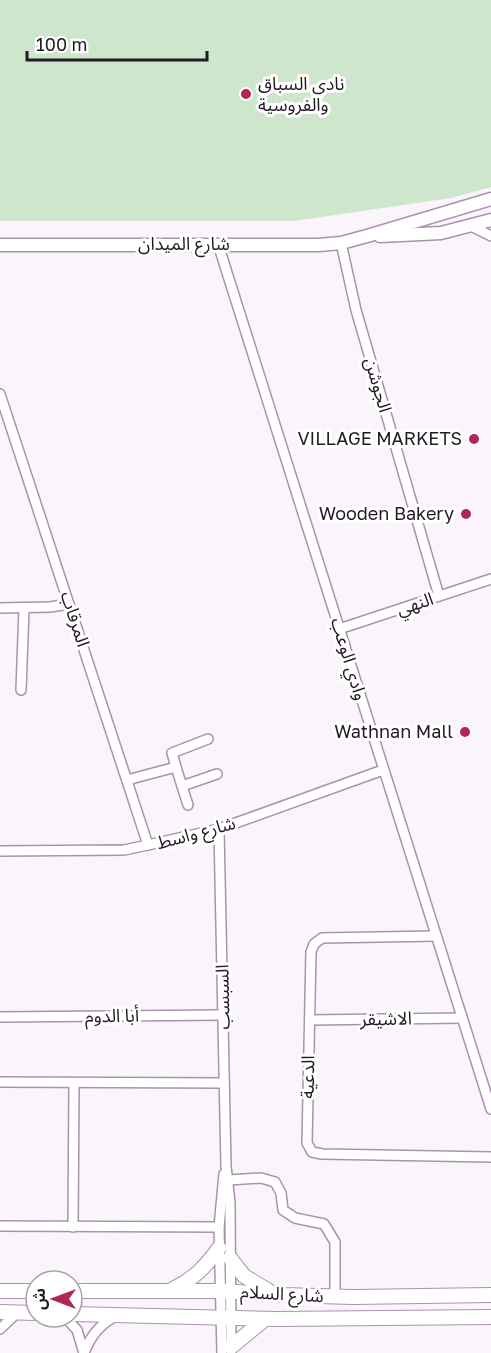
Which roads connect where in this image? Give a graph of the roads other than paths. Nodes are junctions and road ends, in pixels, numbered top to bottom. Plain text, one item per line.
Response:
1 (491, 199) edge
2 (491, 220) edge
3 (471, 226) junction
4 (367, 236) junction
5 (491, 236) edge
6 (340, 243) junction
7 (218, 244) junction
8 (0, 245) edge
9 (0, 394) edge
10 (491, 579) edge
11 (439, 596) junction
12 (69, 604) junction
13 (0, 608) edge
14 (24, 609) junction
15 (339, 629) junction
16 (21, 690) dead end
17 (208, 739) dead end
18 (176, 767) junction
19 (383, 770) junction
20 (217, 774) dead end
21 (127, 780) junction
22 (182, 786) junction
23 (188, 805) dead end
24 (219, 829) junction
25 (148, 845) junction
26 (0, 851) edge
27 (436, 936) junction
28 (224, 1015) junction
29 (0, 1017) edge
30 (462, 1018) junction
31 (310, 1020) junction
32 (487, 1080) edge
33 (0, 1082) edge
34 (74, 1083) junction
35 (224, 1083) junction
36 (491, 1109) edge
37 (491, 1157) edge
38 (226, 1166) junction
39 (228, 1180) junction
40 (0, 1226) edge
41 (73, 1227) junction
42 (219, 1227) junction
43 (219, 1248) junction
44 (230, 1258) junction
45 (0, 1291) edge
46 (24, 1291) edge
47 (84, 1291) edge
48 (168, 1291) junction
49 (226, 1291) junction
50 (273, 1294) junction
51 (491, 1295) edge
52 (334, 1296) junction
53 (0, 1312) edge
54 (18, 1312) junction
55 (24, 1312) edge
56 (84, 1314) edge
57 (120, 1314) junction
58 (226, 1317) junction
59 (491, 1317) edge
60 (265, 1319) junction
61 (0, 1329) edge
62 (76, 1329) edge
63 (228, 1351) edge
64 (84, 1353) edge

1 - 4 street, شارع الميدان
2 - 3 street, شارع الميدان
3 - 4 street, شارع الميدان
3 - 5 street
4 - 6 street, شارع الميدان
6 - 7 street, شارع الميدان
6 - 11 street, الجوشن
7 - 8 street, شارع الميدان
7 - 15 street, وادي الوعب
9 - 12 street, المرقاب
10 - 11 street, النهي
11 - 15 street, النهي
12 - 14 street
12 - 21 street, المرقاب
13 - 14 street
14 - 16 street
15 - 19 street, وادي الوعب
17 - 18 street
18 - 21 street
18 - 22 street
19 - 24 street, شارع واسط
19 - 27 street, وادي الوعب
20 - 22 street
21 - 25 street, المرقاب
22 - 23 street
24 - 25 street, شارع واسط
24 - 28 street, السبسب
25 - 26 street, شارع واسط
27 - 30 street, وادي الوعب
27 - 31 street, الدعية
28 - 29 street, أبا الدوم
28 - 35 street, السبسب
30 - 31 street, الاشيقر
30 - 32 street, وادي الوعب
31 - 37 street, الدعية
32 - 36 street, وادي الوعب
33 - 34 street
34 - 35 street
34 - 41 street
35 - 38 street, السبسب
38 - 39 street, السبسب
38 - 42 street, السبسب
39 - 44 street, السبسب
39 - 52 street
40 - 41 street
41 - 42 street
42 - 43 street, السبسب
43 - 48 main road
43 - 49 street, السبسب
44 - 49 street, السبسب
44 - 50 main road
45 - 46 main road
47 - 48 main road, شارع السلام
48 - 49 main road, شارع السلام
49 - 50 main road, شارع السلام
49 - 58 street, السبسب
50 - 52 main road, شارع السلام
51 - 52 main road, شارع السلام
53 - 54 main road
54 - 55 main road
54 - 61 street
56 - 57 main road, شارع السلام
57 - 58 main road, شارع السلام
57 - 64 street
58 - 60 main road, شارع السلام
58 - 63 street, السبسب
59 - 60 main road, شارع السلام
60 - 63 main road
62 - 64 street

